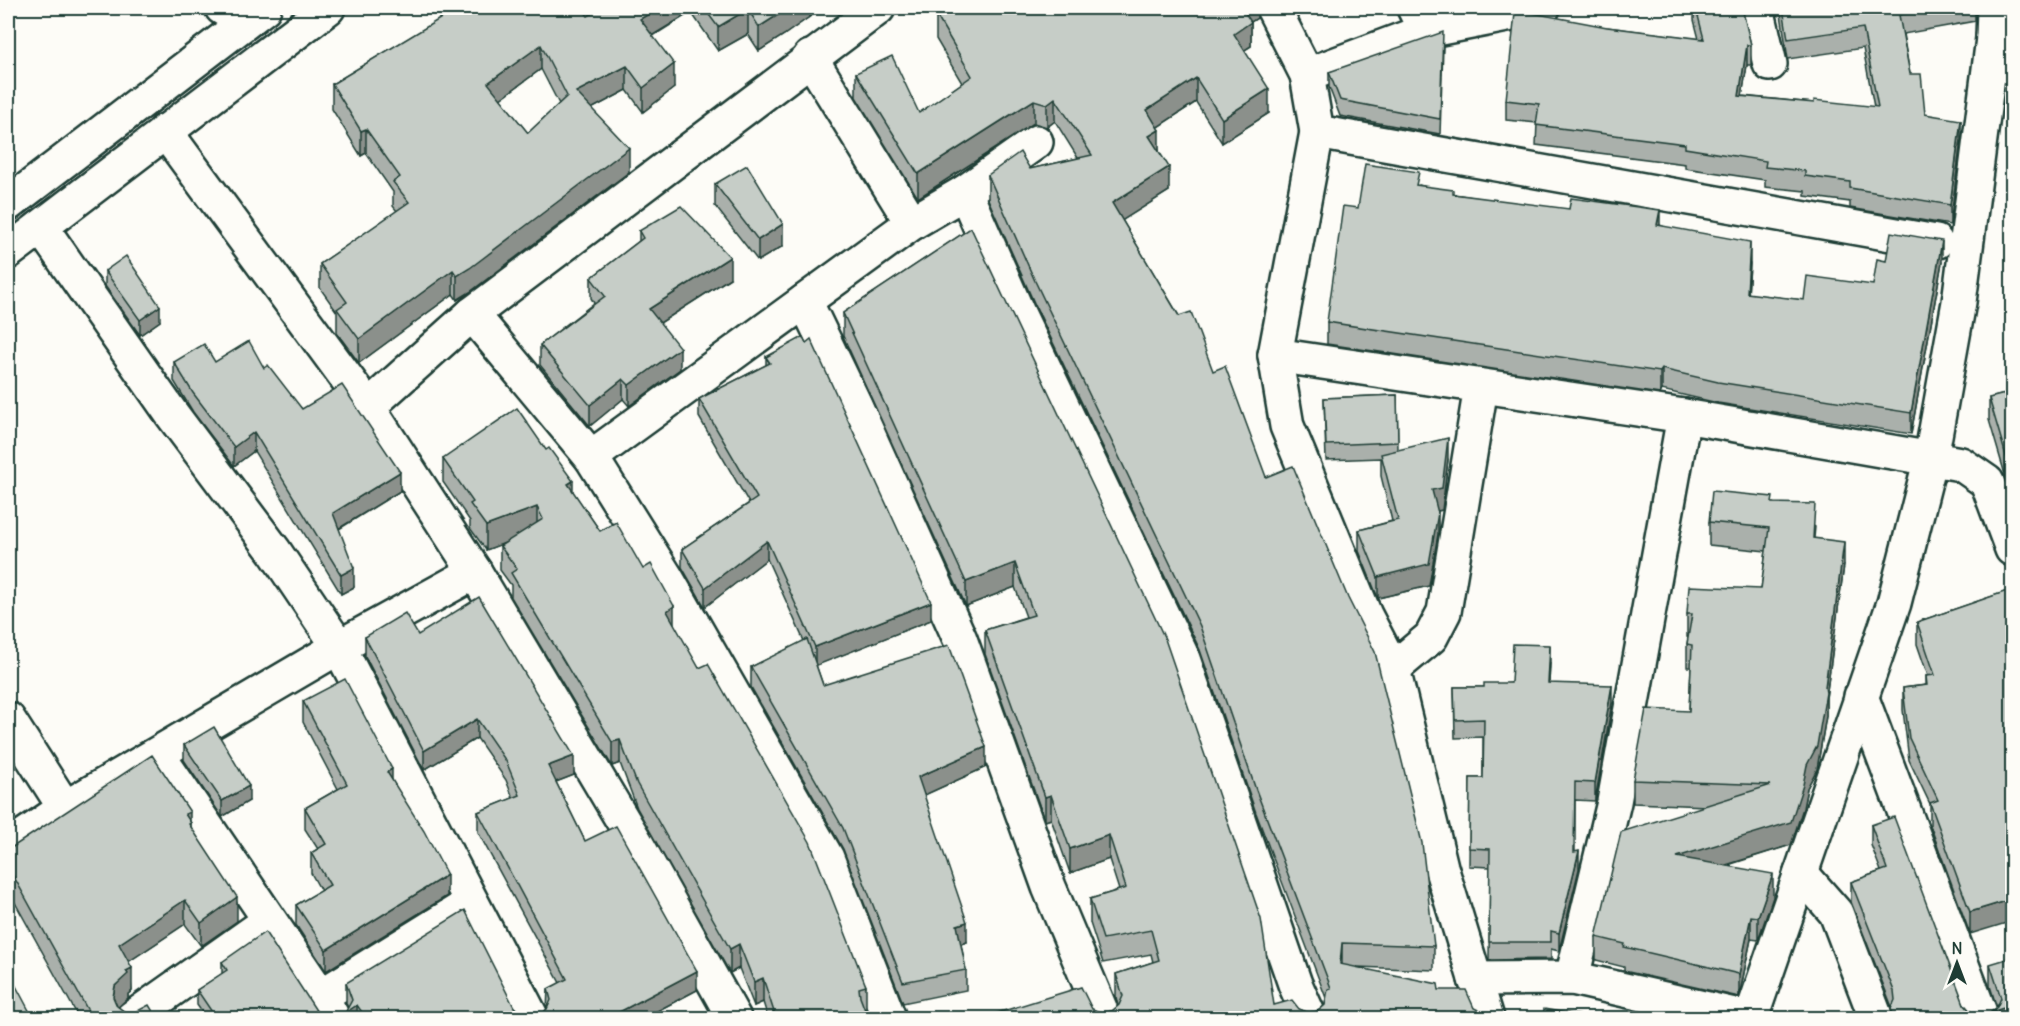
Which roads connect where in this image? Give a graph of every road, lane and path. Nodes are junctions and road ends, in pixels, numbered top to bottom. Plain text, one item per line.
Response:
1 (328, 8) edge
2 (878, 8) edge
3 (1274, 8) edge
4 (1538, 8) edge
5 (1757, 8) edge
6 (243, 12) edge
7 (1420, 19) edge
8 (1994, 23) edge
9 (810, 57) junction
10 (1770, 64) dead end
11 (2013, 66) edge
12 (1307, 75) junction
13 (165, 131) junction
14 (1317, 132) junction
15 (1036, 142) dead end
16 (965, 192) junction
17 (8, 204) edge
18 (912, 223) junction
19 (41, 227) junction
20 (1965, 247) junction
21 (8, 252) edge
22 (805, 301) junction
23 (472, 314) junction
24 (1275, 355) junction
25 (1481, 387) junction
26 (368, 407) junction
27 (1684, 416) junction
28 (591, 457) junction
29 (1931, 458) junction
30 (2013, 549) edge
31 (475, 572) junction
32 (339, 647) junction
33 (1393, 669) junction
34 (1861, 696) junction
35 (8, 719) edge
36 (158, 755) junction
37 (65, 808) junction
38 (8, 847) edge
39 (1801, 873) junction
40 (471, 903) junction
41 (269, 921) junction
42 (1572, 978) junction
43 (1475, 979) junction
44 (327, 1007) edge
45 (132, 1018) edge
46 (532, 1018) edge
47 (734, 1018) edge
48 (889, 1018) edge
49 (1104, 1018) edge
50 (1310, 1018) edge
51 (1487, 1018) edge
52 (1749, 1018) edge
53 (1876, 1018) edge
54 (1982, 1018) edge

1 - 13 street
2 - 9 street
3 - 12 street
4 - 7 street
5 - 10 street
6 - 17 street
7 - 12 street
8 - 11 street
8 - 20 street
9 - 18 street
9 - 23 street
12 - 14 street
13 - 19 street
13 - 26 street
14 - 20 street
14 - 24 street
15 - 16 street
16 - 18 street
16 - 50 street
18 - 22 street
19 - 21 street
19 - 32 street
20 - 29 street
22 - 28 street
22 - 49 street
23 - 26 street
23 - 28 street
24 - 25 street
24 - 33 street
25 - 27 street
25 - 33 street
26 - 31 street
27 - 29 street
27 - 42 street
28 - 48 street
29 - 30 street
29 - 34 street
31 - 32 street
31 - 47 street
32 - 36 street
32 - 40 street
33 - 43 street
34 - 39 street
34 - 54 street
35 - 37 street
36 - 37 street
36 - 41 street
37 - 38 street
39 - 52 street
39 - 53 street
40 - 44 street
40 - 46 street
41 - 44 street
41 - 45 street
42 - 43 street
42 - 52 street
43 - 51 street

